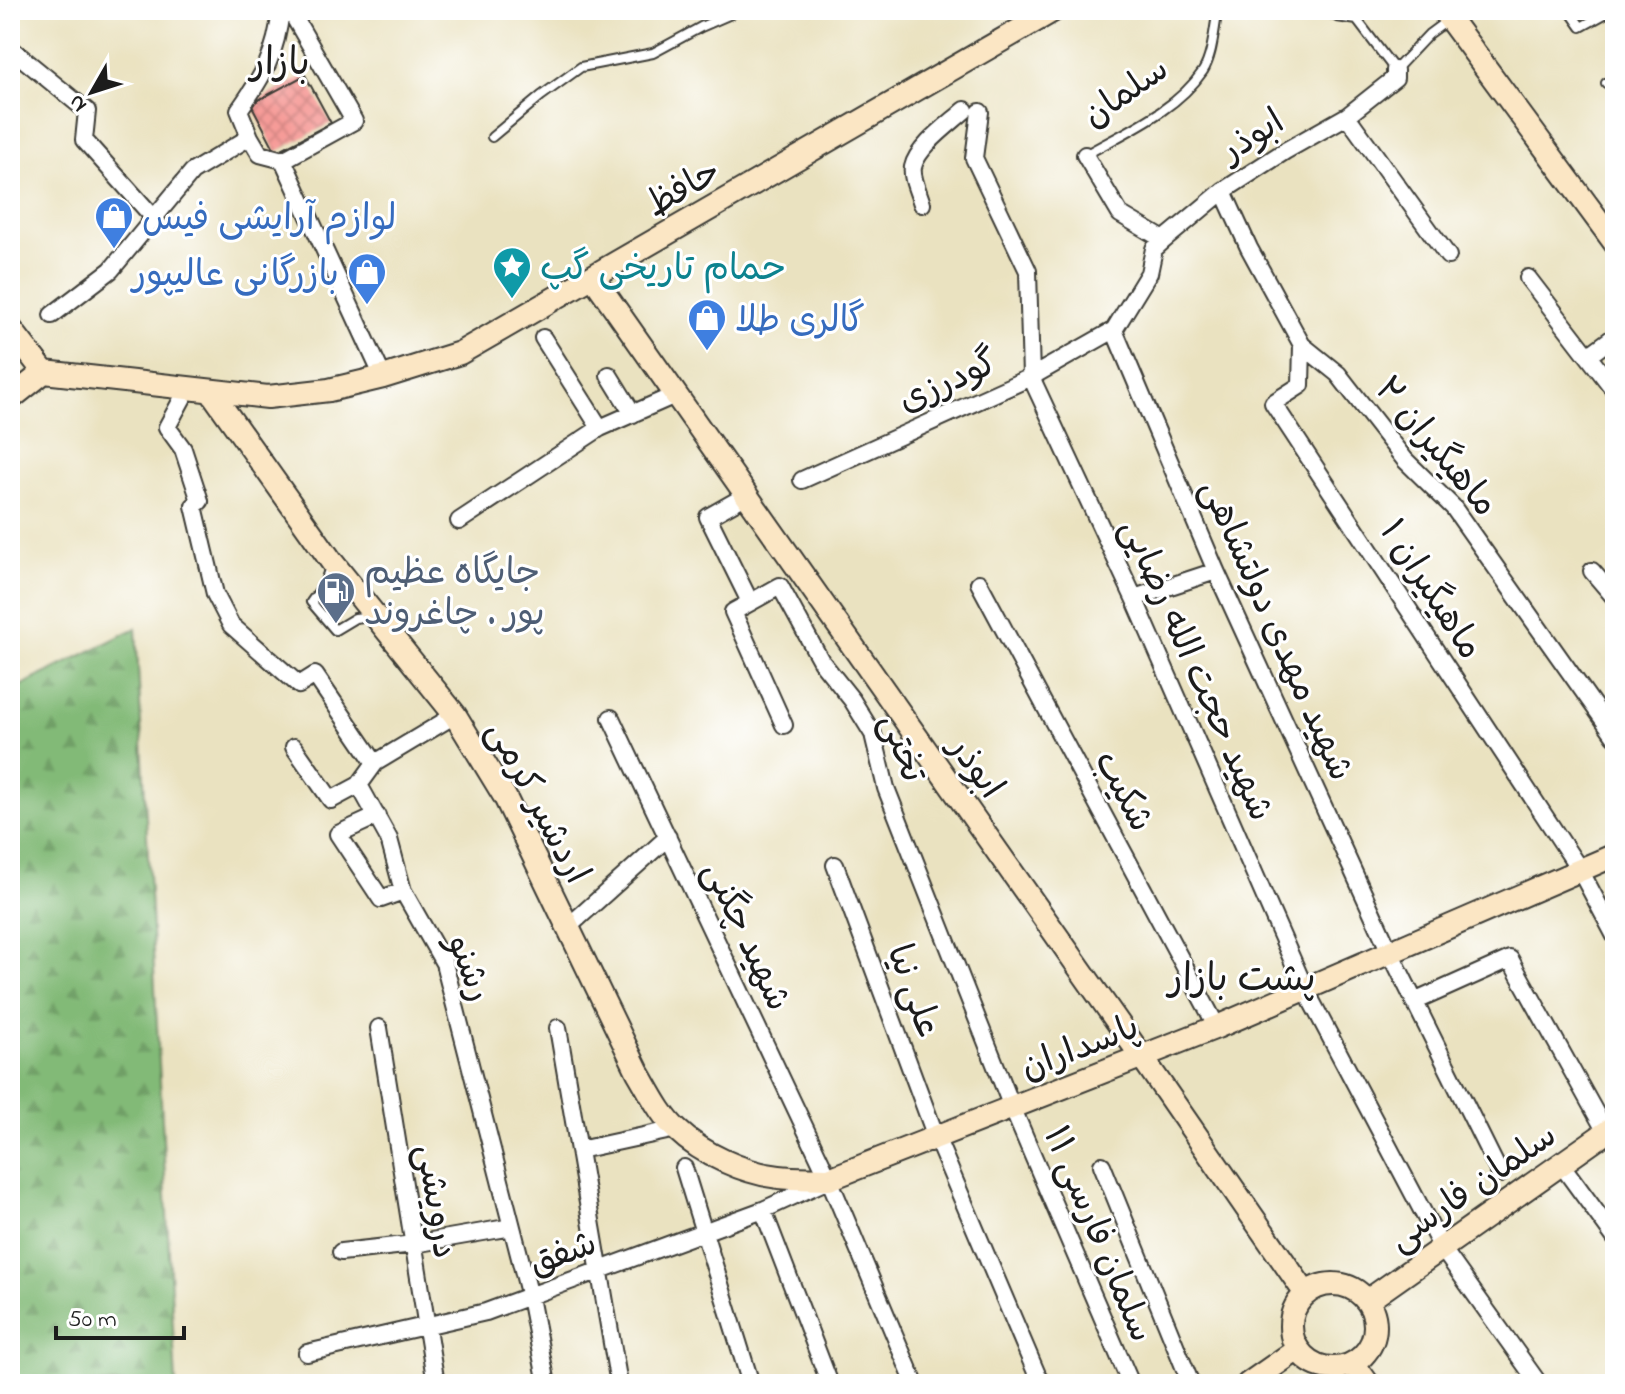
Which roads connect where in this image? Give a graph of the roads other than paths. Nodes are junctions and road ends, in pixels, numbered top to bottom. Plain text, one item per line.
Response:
1 (281, 10) edge
2 (290, 10) edge
3 (710, 10) edge
4 (740, 10) edge
5 (1054, 10) edge
6 (1218, 10) edge
7 (1324, 10) edge
8 (1569, 10) edge
9 (1612, 10) edge
10 (1447, 14) edge
11 (714, 21) junction
12 (10, 48) edge
13 (1395, 70) junction
14 (1615, 77) edge
15 (1606, 83) dead end
16 (1347, 116) junction
17 (250, 137) junction
18 (492, 137) dead end
19 (1085, 155) joint
20 (283, 160) junction
21 (1223, 191) junction
22 (922, 204) dead end
23 (154, 218) junction
24 (1164, 240) junction
25 (1615, 243) edge
26 (1448, 256) dead end
27 (593, 277) junction
28 (1528, 278) dead end
29 (52, 315) dead end
30 (10, 328) edge
31 (1114, 330) junction
32 (1615, 336) edge
33 (543, 338) dead end
34 (1302, 345) junction
35 (1588, 356) junction
36 (44, 372) junction
37 (609, 375) dead end
38 (383, 377) junction
39 (1031, 377) junction
40 (187, 390) junction
41 (1615, 391) edge
42 (212, 393) junction
43 (675, 395) junction
44 (10, 399) edge
45 (633, 414) junction
46 (600, 428) junction
47 (802, 480) dead end
48 (745, 496) junction
49 (459, 521) dead end
50 (332, 562) junction
51 (1216, 571) junction
52 (1592, 571) dead end
53 (979, 583) dead end
54 (1134, 598) junction
55 (1615, 598) edge
56 (750, 602) junction
57 (376, 615) junction
58 (455, 715) junction
59 (611, 718) dead end
60 (784, 725) dead end
61 (1615, 736) edge
62 (294, 747) dead end
63 (375, 763) junction
64 (359, 785) junction
65 (377, 816) junction
66 (668, 837) junction
67 (1615, 855) edge
68 (835, 865) dead end
69 (1580, 870) junction
70 (403, 891) junction
71 (568, 927) junction
72 (1615, 936) edge
73 (1390, 952) junction
74 (1305, 989) junction
75 (1414, 1002) junction
76 (1217, 1027) junction
77 (379, 1028) dead end
78 (558, 1028) dead end
79 (1142, 1057) junction
80 (1012, 1107) junction
81 (676, 1129) junction
82 (1610, 1129) edge
83 (936, 1137) junction
84 (579, 1150) junction
85 (1561, 1164) junction
86 (1102, 1165) dead end
87 (684, 1168) dead end
88 (1500, 1174) dead end
89 (829, 1179) junction
90 (763, 1210) junction
91 (512, 1227) junction
92 (702, 1233) junction
93 (1615, 1238) edge
94 (414, 1244) junction
95 (1442, 1248) junction
96 (341, 1252) dead end
97 (600, 1271) junction
98 (1306, 1294) junction
99 (530, 1297) junction
100 (1367, 1301) junction
101 (427, 1325) junction
102 (1298, 1349) junction
103 (307, 1353) dead end
104 (1353, 1363) junction
105 (436, 1384) edge
106 (547, 1384) edge
107 (619, 1384) edge
108 (751, 1384) edge
109 (830, 1384) edge
110 (915, 1384) edge
111 (1041, 1384) edge
112 (1131, 1384) edge
113 (1191, 1384) edge
114 (1248, 1384) edge
115 (1368, 1384) edge
116 (1539, 1384) edge

1 - 17 street
2 - 20 street
3 - 11 lane
4 - 11 lane
5 - 27 main road, حافظ
6 - 19 lane, سلمان
7 - 13 lane
8 - 9 lane
10 - 13 lane, ابوذر
10 - 25 main road
11 - 18 lane
12 - 23 street
13 - 16 street, ابوذر
14 - 15 lane
16 - 21 street, ابوذر
16 - 26 street
17 - 20 street
17 - 23 street
19 - 24 street, سلمان
20 - 38 street
21 - 24 street, ابوذر
21 - 34 street, ماهیگیران ۲
22 - 39 street
23 - 29 street
24 - 31 street, ابوذر
27 - 38 main road, حافظ
27 - 43 main road, ابوذر
28 - 35 street
30 - 36 main road
31 - 39 street, گودرزی
31 - 51 street, شهید مهدی دولتشاهی
32 - 35 street
33 - 46 street
34 - 61 street, ماهیگیران ۲
34 - 69 street, ماهیگیران ۱
35 - 41 street
36 - 40 main road, حافظ
36 - 44 main road
37 - 45 street
38 - 42 main road, حافظ
39 - 47 street, گودرزی
39 - 54 street, شهید حجت الله رضایی
40 - 42 main road, حافظ
40 - 63 street
42 - 50 main road, اردشیر کرمی
43 - 45 street
43 - 48 main road, ابوذر
45 - 46 street
46 - 49 street
48 - 56 street
48 - 79 main road, ابوذر
50 - 57 main road, اردشیر کرمی
50 - 57 lane
51 - 54 street
51 - 73 street, شهید مهدی دولتشاهی
52 - 55 street
53 - 76 street, شکیب
54 - 74 street, شهید حجت الله رضایی
56 - 60 street
56 - 80 street, تختی
57 - 58 main road, اردشیر کرمی
58 - 63 street
58 - 71 main road, اردشیر کرمی
59 - 66 street, شهید چگنی
62 - 64 street
63 - 64 street
64 - 65 street, رشنو
65 - 70 street, رشنو
65 - 70 street
66 - 71 street
66 - 89 street, شهید چگنی
67 - 69 main road, پاسداران
68 - 83 street, علی نیا
69 - 72 street
69 - 73 main road, پاسداران
70 - 91 street, رشنو
71 - 81 main road, اردشیر کرمی
73 - 74 main road, پاسداران
73 - 75 street, شهید مهدی دولتشاهی
74 - 76 main road, پاسداران
74 - 95 street, شهید حجت الله رضایی
75 - 82 street
75 - 88 street, شهید مهدی دولتشاهی
76 - 79 main road, پاسداران
77 - 94 street, درویشی
78 - 84 street
79 - 80 main road, پاسداران
79 - 98 main road, ابوذر
80 - 83 main road, پاسداران
80 - 112 street, سلمان فارسی ۱۱
81 - 84 street
81 - 89 main road, اردشیر کرمی
82 - 85 main road, سلمان فارسی
83 - 89 main road, پاسداران
83 - 111 street, علی نیا
84 - 97 street
85 - 93 street
85 - 95 main road, سلمان فارسی
86 - 113 street
87 - 92 street
89 - 90 street, شفق
89 - 110 street, شهید چگنی
90 - 92 street, شفق
90 - 109 street
91 - 94 street
91 - 99 street, رشنو
92 - 97 street, شفق
92 - 108 street
94 - 96 street
94 - 101 street, درویشی
95 - 100 main road, سلمان فارسی
95 - 116 street, شهید حجت الله رضایی
97 - 99 street, شفق
97 - 107 street
98 - 100 main road
98 - 102 main road
99 - 101 street, شفق
99 - 106 street, رشنو
100 - 104 main road
101 - 103 street, شفق
101 - 105 street, درویشی
102 - 104 main road
102 - 114 main road
104 - 115 main road

